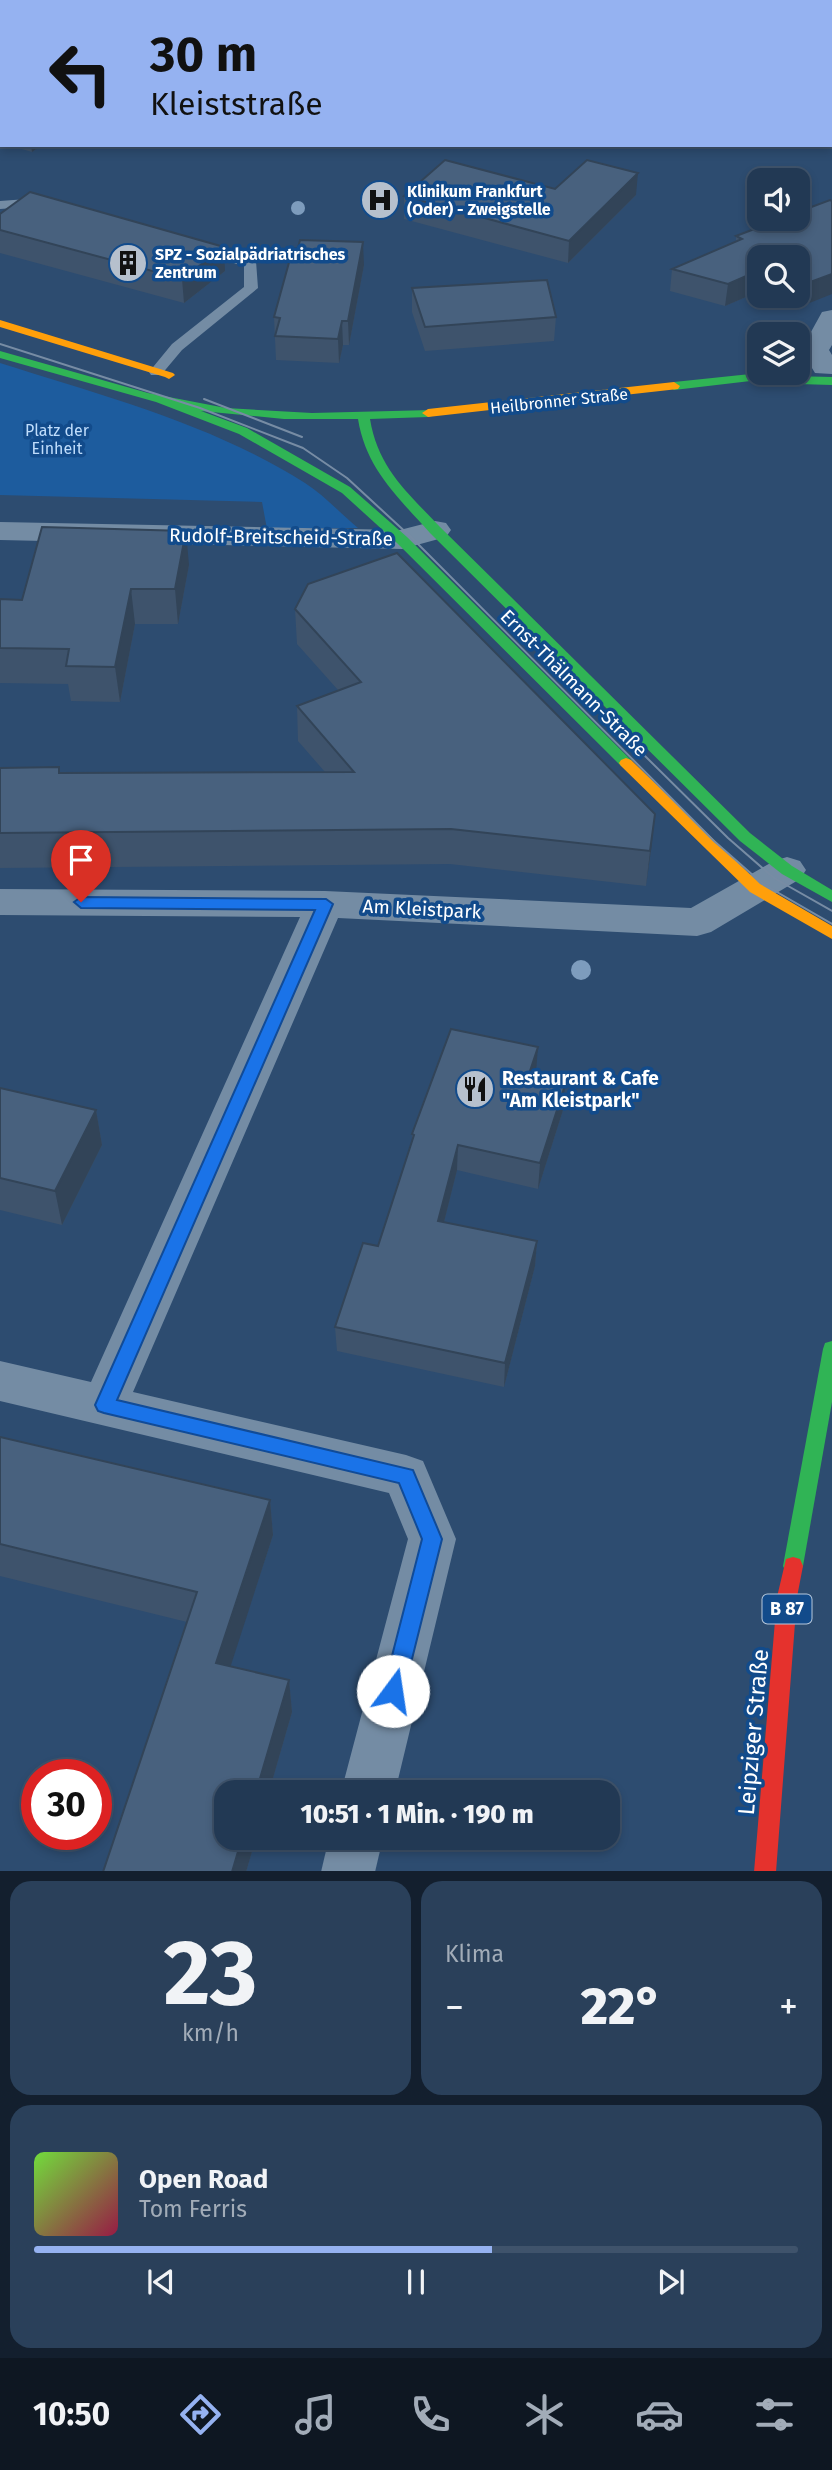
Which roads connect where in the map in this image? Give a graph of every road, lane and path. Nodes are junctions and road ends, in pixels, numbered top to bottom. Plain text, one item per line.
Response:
1 (0, 205) edge
2 (52, 210) edge
3 (190, 247) edge
4 (832, 318) edge
5 (0, 323) edge
6 (0, 354) edge
7 (822, 371) edge
8 (156, 372) junction
9 (180, 378) dead end
10 (747, 379) edge
11 (288, 399) dead end
12 (160, 400) junction
13 (454, 412) junction
14 (363, 415) junction
15 (423, 430) dead end
16 (315, 431) dead end
17 (395, 450) dead end
18 (381, 465) junction
19 (435, 530) junction
20 (0, 531) edge
21 (402, 540) junction
22 (787, 870) junction
23 (755, 888) junction
24 (832, 897) edge
25 (0, 902) edge
26 (326, 904) junction
27 (827, 931) edge
28 (832, 1349) edge
29 (0, 1381) edge
30 (104, 1405) junction
31 (371, 1780) edge
32 (353, 1850) edge
33 (348, 1871) edge
34 (765, 1871) edge

1 - 2 lane
3 - 8 lane
4 - 7 street
5 - 8 street
6 - 12 street, Heilbronner Straße
8 - 9 street
10 - 13 street, Heilbronner Straße
11 - 14 street, Heilbronner Straße
12 - 14 street, Heilbronner Straße
12 - 21 street, Ernst-Thälmann-Straße
13 - 14 street, Heilbronner Straße
13 - 15 street
14 - 16 street
14 - 18 street, Ernst-Thälmann-Straße
17 - 18 street
18 - 19 street, Ernst-Thälmann-Straße
19 - 21 street, Rudolf-Breitscheid-Straße
19 - 22 street, Ernst-Thälmann-Straße
20 - 21 street, Rudolf-Breitscheid-Straße
21 - 23 street, Ernst-Thälmann-Straße
22 - 23 street, Am Kleistpark
22 - 24 street, Ernst-Thälmann-Straße
23 - 26 street, Am Kleistpark
23 - 27 street, Ernst-Thälmann-Straße
25 - 26 street, Am Kleistpark
26 - 30 street
28 - 34 street, Leipziger Straße / B 87
29 - 30 street
30 - 31 street
32 - 33 street

